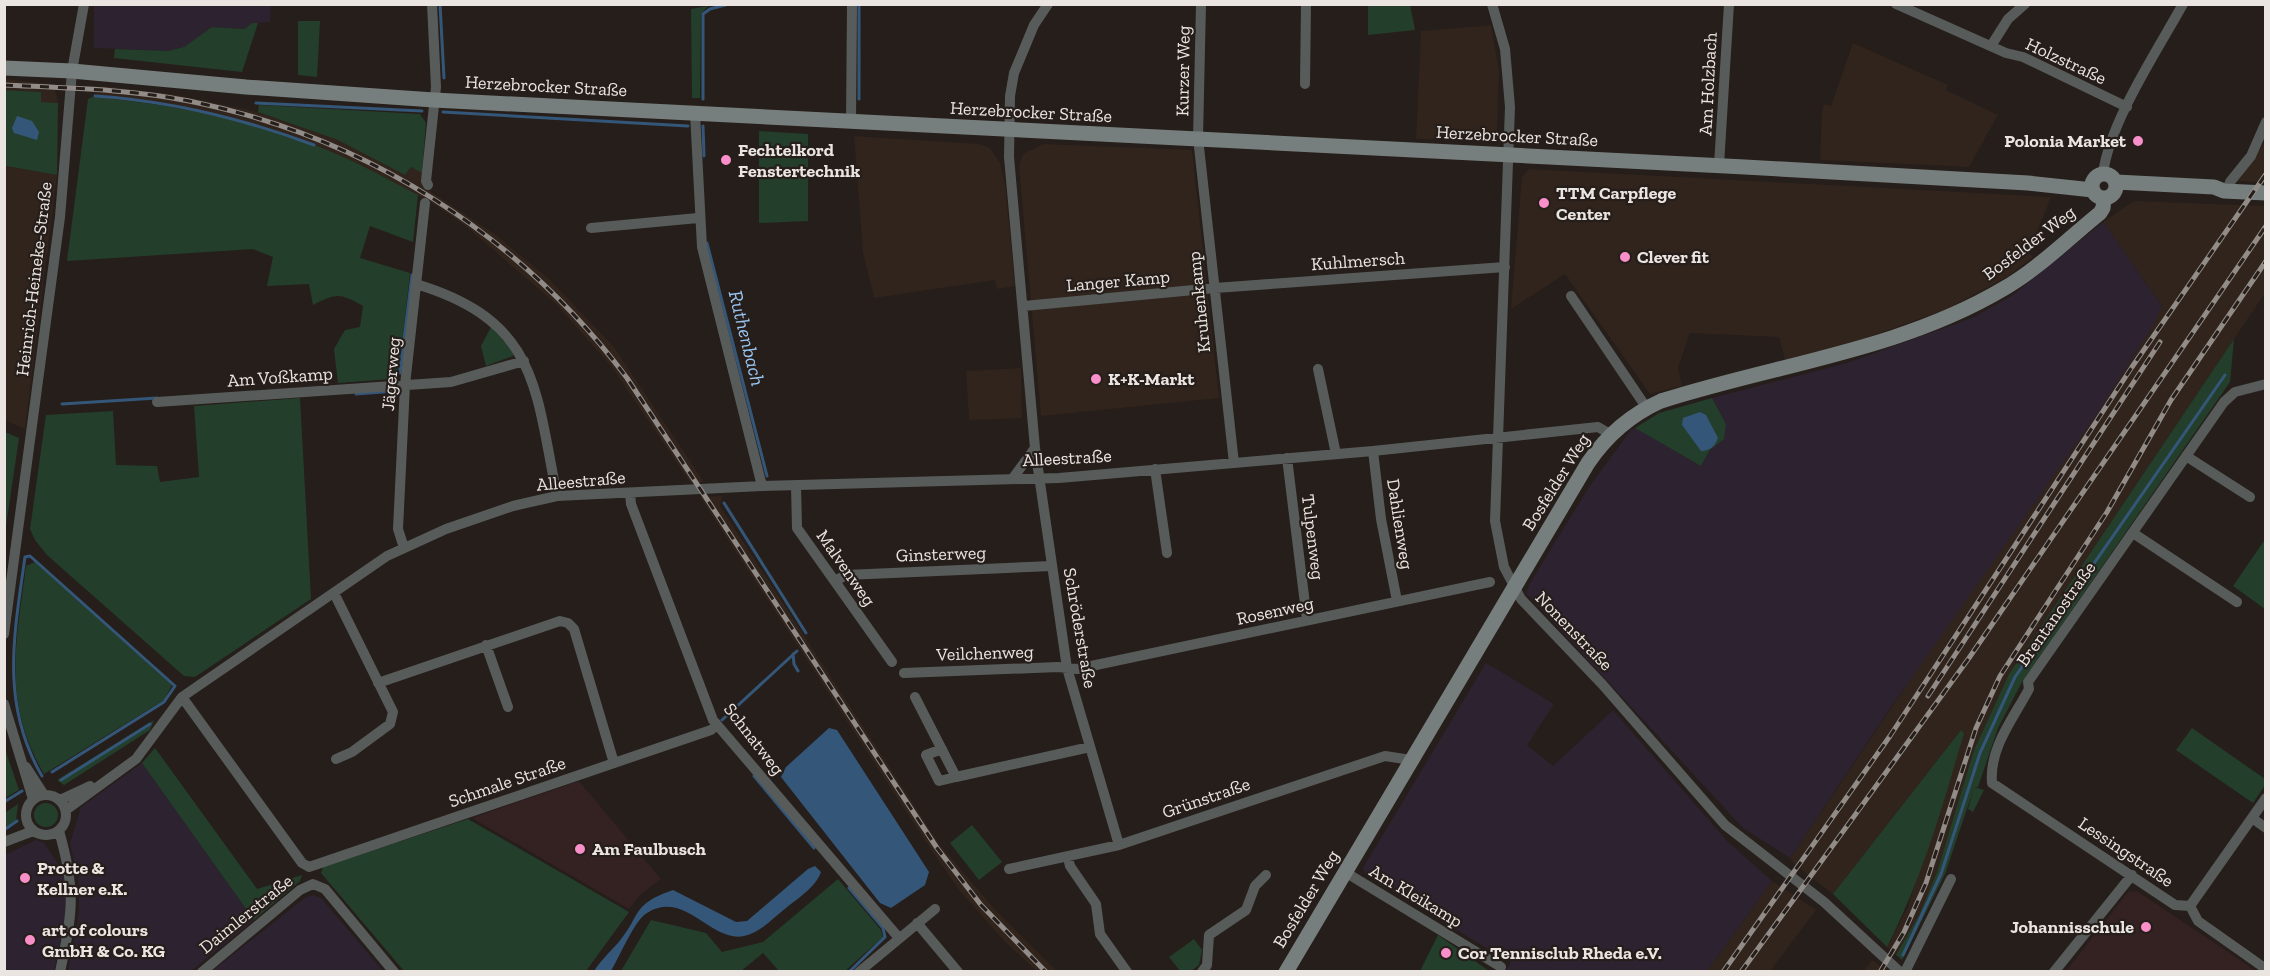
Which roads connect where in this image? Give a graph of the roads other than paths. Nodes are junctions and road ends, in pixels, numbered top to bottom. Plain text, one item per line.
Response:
1 (84, 4) edge
2 (432, 4) edge
3 (852, 4) edge
4 (1048, 4) edge
5 (1201, 4) edge
6 (1306, 4) edge
7 (1492, 4) edge
8 (1729, 4) edge
9 (1896, 4) edge
10 (2025, 4) edge
11 (2183, 4) edge
12 (1991, 46) junction
13 (4, 69) edge
14 (72, 71) junction
15 (1305, 84) dead end
16 (434, 100) junction
17 (2127, 107) junction
18 (695, 113) junction
19 (851, 122) junction
20 (2265, 122) edge
21 (1008, 131) junction
22 (1198, 138) junction
23 (1509, 155) junction
24 (1719, 165) junction
25 (428, 185) dead end
26 (2104, 186) junction
27 (2226, 191) junction
28 (2265, 193) edge
29 (425, 203) dead end
30 (698, 218) junction
31 (591, 228) dead end
32 (1505, 267) junction
33 (416, 284) junction
34 (1215, 288) junction
35 (1571, 296) dead end
36 (1024, 306) junction
37 (524, 361) junction
38 (1318, 369) dead end
39 (2265, 384) edge
40 (405, 385) junction
41 (157, 402) dead end
42 (1646, 407) junction
43 (1610, 434) junction
44 (1499, 437) junction
45 (1035, 448) junction
46 (1373, 450) junction
47 (1336, 454) junction
48 (2187, 456) junction
49 (1287, 458) junction
50 (1234, 463) junction
51 (1155, 469) junction
52 (1013, 478) junction
53 (1041, 478) junction
54 (762, 486) junction
55 (796, 486) junction
56 (630, 493) junction
57 (556, 496) junction
58 (2250, 497) dead end
59 (2133, 533) junction
60 (404, 548) junction
61 (1167, 553) dead end
62 (1051, 566) junction
63 (835, 581) junction
64 (1490, 582) dead end
65 (1514, 586) junction
66 (334, 593) junction
67 (1396, 601) junction
68 (2237, 602) dead end
69 (1307, 621) junction
70 (4, 634) edge
71 (486, 645) junction
72 (892, 662) dead end
73 (1067, 668) junction
74 (904, 673) dead end
75 (378, 683) junction
76 (182, 697) junction
77 (915, 697) dead end
78 (4, 704) edge
79 (508, 706) dead end
80 (717, 725) junction
81 (1090, 747) junction
82 (942, 749) junction
83 (336, 759) dead end
84 (21, 760) junction
85 (1411, 760) junction
86 (614, 762) junction
87 (956, 777) junction
88 (102, 781) junction
89 (1992, 783) joint
90 (44, 795) junction
91 (2265, 798) edge
92 (33, 800) junction
93 (60, 800) junction
94 (66, 810) junction
95 (2252, 818) junction
96 (26, 820) junction
97 (2265, 828) edge
98 (33, 831) junction
99 (54, 833) junction
100 (4, 841) edge
101 (1119, 845) junction
102 (1068, 858) junction
103 (1009, 869) dead end
104 (1345, 872) junction
105 (1266, 875) dead end
106 (2132, 875) junction
107 (1951, 879) dead end
108 (2190, 906) junction
109 (935, 909) dead end
110 (917, 923) junction
111 (899, 938) junction
112 (1501, 966) dead end
113 (951, 969) edge
114 (2265, 969) edge
115 (60, 972) edge
116 (202, 972) edge
117 (394, 972) edge
118 (860, 972) edge
119 (1127, 972) edge
120 (1202, 972) edge
121 (1286, 972) edge
122 (1900, 972) edge
123 (1905, 972) edge
124 (2054, 972) edge

1 - 14 street, Heinrich-Heineke-Straße
2 - 16 street
3 - 19 street
4 - 21 street, Schröderstraße
5 - 22 street, Kurzer Weg
6 - 15 street
7 - 23 street, Nonenstraße
8 - 24 street, Am Holzbach
9 - 12 street, Holzstraße
10 - 12 street, Holzstraße
11 - 17 street
12 - 17 street, Holzstraße
13 - 14 main road, Herzebrocker Straße
14 - 16 main road, Herzebrocker Straße
14 - 70 street, Heinrich-Heineke-Straße
16 - 18 main road, Herzebrocker Straße
16 - 25 street
17 - 26 street
18 - 19 main road, Herzebrocker Straße
18 - 30 street
19 - 21 main road, Herzebrocker Straße
20 - 27 street
21 - 22 main road, Herzebrocker Straße
21 - 36 street, Schröderstraße
22 - 23 main road, Herzebrocker Straße
22 - 34 street, Kruhenkamp
23 - 24 main road, Herzebrocker Straße
23 - 32 street, Nonenstraße
24 - 26 main road, Herzebrocker Straße
26 - 27 main road, Herzebrocker Straße
26 - 42 main road, Bosfelder Weg
27 - 28 main road, Herzebrocker Straße
29 - 33 street, Jägerweg
30 - 31 street
30 - 54 street
32 - 34 street, Kuhlmersch
32 - 44 street, Nonenstraße
33 - 37 street
33 - 40 street, Jägerweg
34 - 36 street, Langer Kamp
34 - 50 street, Kruhenkamp
35 - 42 street
36 - 45 street, Schröderstraße
37 - 40 street, Am Voßkamp
37 - 57 street
38 - 47 street
39 - 48 street, Brentanostraße
40 - 41 street, Am Voßkamp
40 - 60 street, Jägerweg
42 - 43 main road, Bosfelder Weg
43 - 44 street, Alleestraße
43 - 65 main road, Bosfelder Weg
44 - 46 street, Alleestraße
44 - 65 street, Nonenstraße
45 - 52 street
45 - 53 street, Schröderstraße
46 - 47 street, Alleestraße
46 - 67 street, Dahlienweg
47 - 49 street, Alleestraße
48 - 58 street
48 - 59 street, Brentanostraße
49 - 50 street, Alleestraße
49 - 69 street, Tulpenweg
50 - 51 street, Alleestraße
51 - 53 street, Alleestraße
51 - 61 street
52 - 53 street, Alleestraße
52 - 55 street, Alleestraße
53 - 62 street, Schröderstraße
54 - 55 street, Alleestraße
54 - 56 street, Alleestraße
55 - 63 street, Malvenweg
56 - 57 street, Alleestraße
56 - 80 street, Schnatweg
57 - 60 street, Alleestraße
59 - 68 street
59 - 89 street, Brentanostraße
60 - 66 street, Alleestraße
62 - 63 street, Ginsterweg
62 - 73 street, Schröderstraße
63 - 72 street, Malvenweg
64 - 67 street, Rosenweg
65 - 85 main road, Bosfelder Weg
65 - 122 street, Nonenstraße
66 - 75 street
66 - 76 street, Alleestraße
67 - 69 street, Rosenweg
69 - 73 street, Rosenweg
71 - 75 street
71 - 79 street
71 - 86 street
73 - 74 street, Veilchenweg
73 - 81 street, Schröderstraße
75 - 83 street
76 - 86 street, Schmale Straße
76 - 88 street, Alleestraße
77 - 82 street
78 - 84 street
80 - 86 street, Schmale Straße
80 - 111 street, Schnatweg
81 - 87 street
81 - 101 street, Schröderstraße
82 - 87 street
82 - 87 street
84 - 90 street
84 - 92 street
85 - 101 street, Grünstraße
85 - 104 main road, Bosfelder Weg
88 - 93 street, Alleestraße
88 - 94 street, Alleestraße
89 - 106 street, Lessingstraße
90 - 92 street
90 - 93 street
91 - 95 street
92 - 96 street
93 - 94 street
94 - 99 street
95 - 97 street
95 - 108 street
96 - 98 street
96 - 100 street
98 - 99 street
98 - 100 street
99 - 115 street
101 - 102 street, Grünstraße
102 - 103 street, Grünstraße
102 - 119 street
104 - 112 street, Am Kleikamp
104 - 121 main road, Bosfelder Weg
105 - 120 street
106 - 108 street, Lessingstraße
106 - 124 street
107 - 123 street
108 - 114 street
109 - 110 street
110 - 111 street
110 - 113 street
111 - 118 street
116 - 117 street, Daimlerstraße

